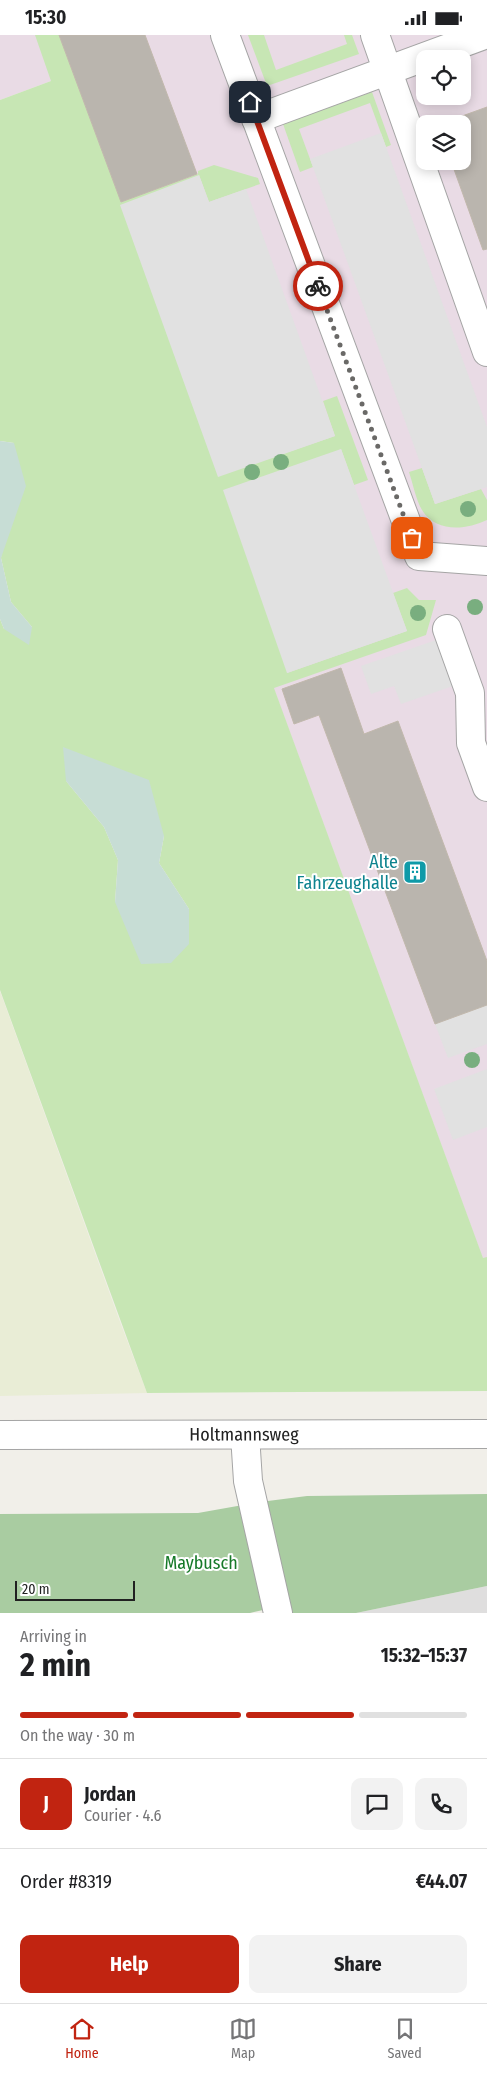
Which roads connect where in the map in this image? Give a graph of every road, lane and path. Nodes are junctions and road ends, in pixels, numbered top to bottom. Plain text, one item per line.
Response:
1 (225, 35) edge
2 (374, 35) edge
3 (484, 35) edge
4 (388, 71) junction
5 (256, 119) junction
6 (487, 352) edge
7 (487, 561) edge
8 (447, 629) dead end
9 (487, 787) edge
10 (487, 1434) edge
11 (0, 1435) edge
12 (245, 1435) junction
13 (278, 1613) edge

1 - 5 street
2 - 4 street
3 - 4 street
4 - 5 street
4 - 6 street
5 - 7 street
8 - 9 street
10 - 12 street, Holtmannsweg
11 - 12 street, Holtmannsweg
12 - 13 street

